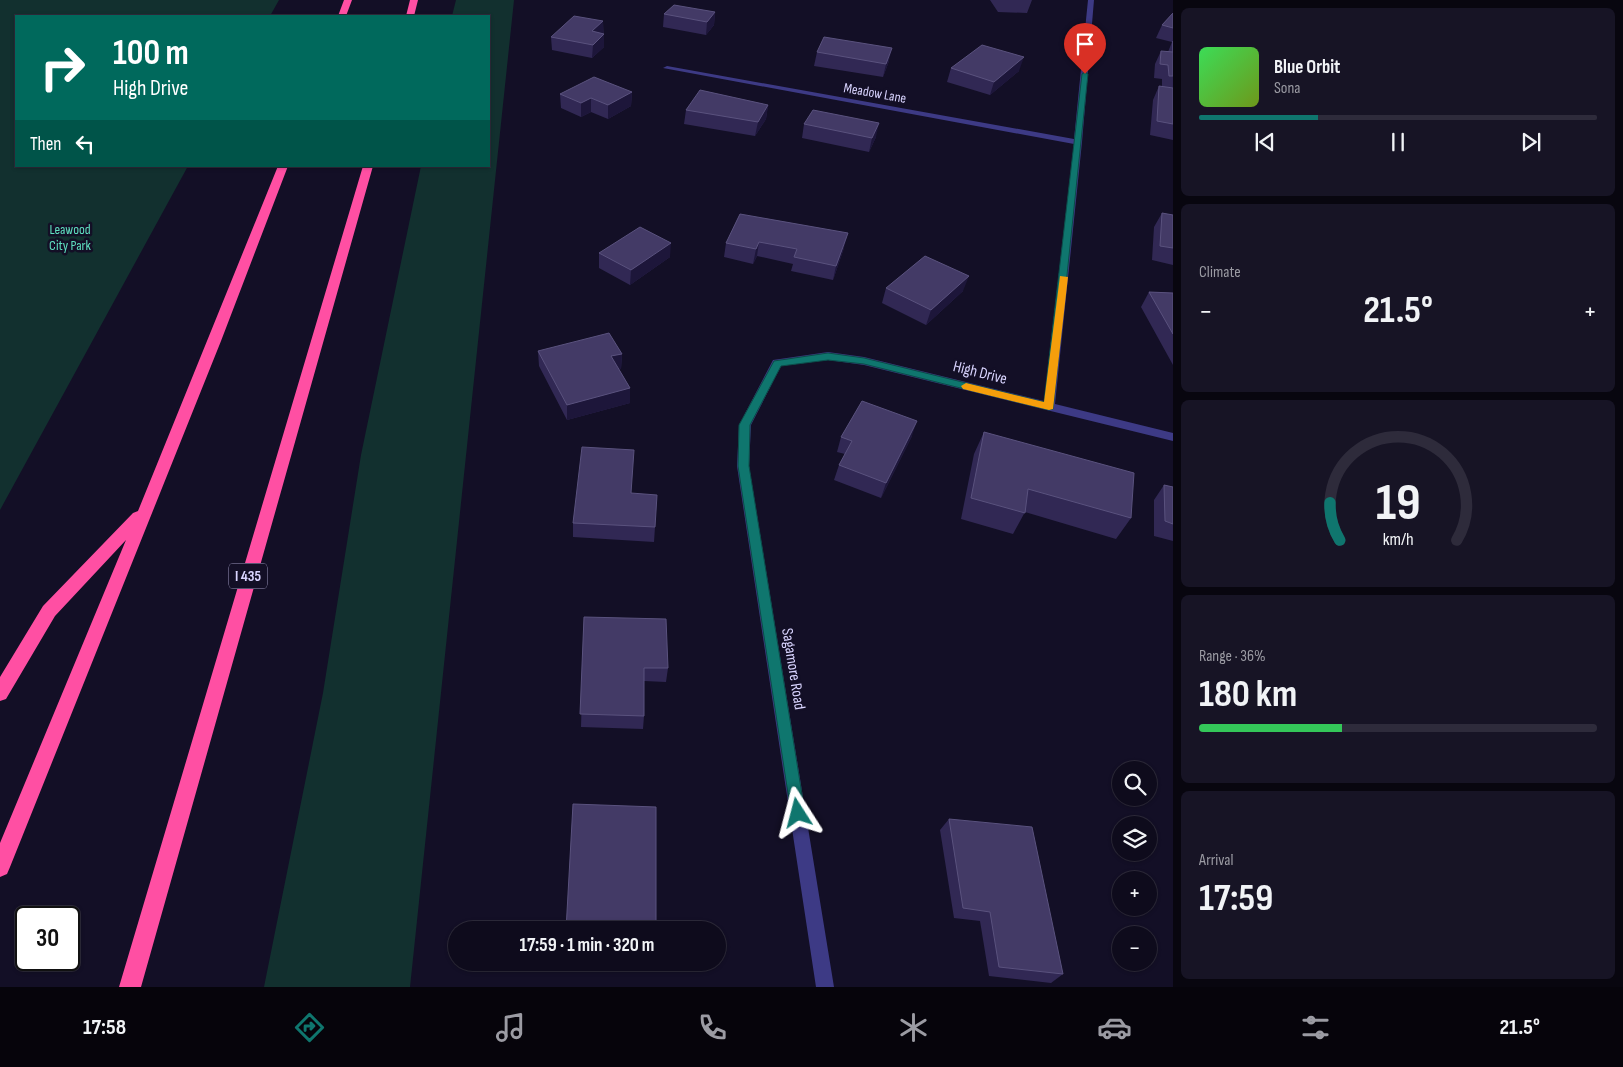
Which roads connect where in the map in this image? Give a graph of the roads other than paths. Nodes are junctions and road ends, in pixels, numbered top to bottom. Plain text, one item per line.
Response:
1 (348, 0) edge
2 (414, 0) edge
3 (1091, 0) edge
4 (342, 15) edge
5 (410, 15) edge
6 (667, 68) dead end
7 (1078, 142) junction
8 (283, 167) edge
9 (368, 167) edge
10 (778, 364) joint
11 (1049, 406) junction
12 (1173, 437) edge
13 (144, 511) junction
14 (0, 693) edge
15 (0, 867) edge
16 (130, 987) edge
17 (825, 987) edge

1 - 4 highway
2 - 5 highway
3 - 7 street
6 - 7 street, Meadow Lane
7 - 11 street
8 - 13 highway
9 - 16 highway, I 435
10 - 11 street, High Drive
10 - 17 street, Sagamore Road
11 - 12 street, High Drive
13 - 14 highway
13 - 15 highway

